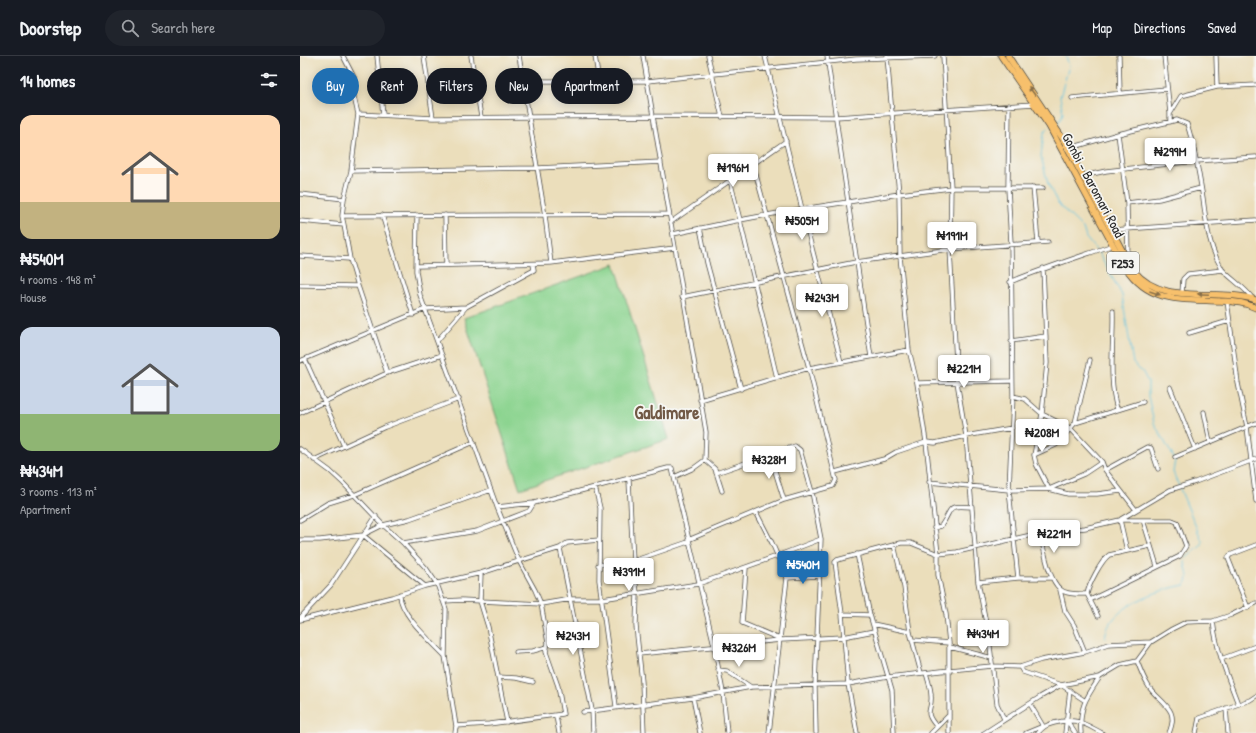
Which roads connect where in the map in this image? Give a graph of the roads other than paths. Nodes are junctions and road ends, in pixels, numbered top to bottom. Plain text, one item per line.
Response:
1 (343, 56) edge
2 (377, 56) edge
3 (424, 56) edge
4 (471, 56) edge
5 (519, 56) edge
6 (595, 56) edge
7 (643, 56) edge
8 (708, 56) edge
9 (765, 56) edge
10 (827, 56) edge
11 (935, 56) edge
12 (943, 56) edge
13 (1001, 56) edge
14 (1008, 56) edge
15 (1119, 56) edge
16 (1164, 56) edge
17 (1216, 56) edge
18 (887, 57) edge
19 (829, 62) junction
20 (521, 68) edge
21 (596, 68) edge
22 (769, 69) junction
23 (712, 74) junction
24 (633, 81) edge
25 (648, 81) junction
26 (1256, 85) edge
27 (1217, 87) junction
28 (1166, 89) junction
29 (1120, 93) junction
30 (1072, 98) dead end
31 (527, 104) edge
32 (1034, 104) junction
33 (1009, 105) junction
34 (946, 110) junction
35 (892, 113) junction
36 (358, 114) junction
37 (1170, 114) junction
38 (383, 115) junction
39 (779, 115) junction
40 (653, 116) junction
41 (722, 117) junction
42 (836, 117) junction
43 (433, 118) junction
44 (481, 118) junction
45 (529, 118) junction
46 (1170, 122) junction
47 (1051, 125) junction
48 (1118, 134) junction
49 (786, 141) junction
50 (1066, 150) junction
51 (1256, 157) edge
52 (1196, 161) junction
53 (662, 162) junction
54 (753, 164) junction
55 (538, 168) junction
56 (1123, 169) junction
57 (351, 171) junction
58 (1083, 176) junction
59 (730, 180) junction
60 (1033, 187) junction
61 (951, 188) junction
62 (1008, 188) junction
63 (1043, 188) dead end
64 (1201, 188) junction
65 (300, 194) edge
66 (899, 194) junction
67 (344, 199) junction
68 (848, 202) junction
69 (1127, 203) junction
70 (802, 209) junction
71 (669, 214) junction
72 (382, 215) junction
73 (417, 215) junction
74 (445, 215) junction
75 (767, 215) junction
76 (342, 216) junction
77 (545, 216) junction
78 (740, 220) junction
79 (1256, 220) edge
80 (300, 221) edge
81 (671, 222) junction
82 (1206, 224) junction
83 (344, 225) junction
84 (700, 228) junction
85 (1127, 228) junction
86 (1112, 230) junction
87 (673, 234) junction
88 (1038, 242) junction
89 (1048, 242) dead end
90 (1011, 243) junction
91 (1113, 246) junction
92 (675, 248) junction
93 (950, 248) junction
94 (300, 256) edge
95 (900, 256) junction
96 (350, 259) junction
97 (1128, 261) junction
98 (856, 262) junction
99 (551, 263) junction
100 (533, 264) junction
101 (446, 265) junction
102 (417, 266) junction
103 (1043, 268) junction
104 (818, 270) junction
105 (1223, 270) junction
106 (785, 277) junction
107 (1010, 282) junction
108 (755, 283) junction
109 (300, 285) edge
110 (358, 286) junction
111 (715, 291) junction
112 (1182, 293) junction
113 (682, 298) junction
114 (1254, 299) edge
115 (1227, 301) junction
116 (466, 307) junction
117 (1256, 308) edge
118 (425, 310) junction
119 (1113, 312) dead end
120 (413, 315) junction
121 (1229, 321) junction
122 (374, 330) junction
123 (1189, 333) dead end
124 (1046, 336) junction
125 (437, 341) junction
126 (1011, 341) junction
127 (909, 350) junction
128 (442, 355) junction
129 (871, 357) junction
130 (305, 359) junction
131 (1090, 360) dead end
132 (300, 361) edge
133 (841, 362) junction
134 (810, 368) junction
135 (387, 373) junction
136 (777, 378) junction
137 (1011, 381) junction
138 (957, 382) junction
139 (917, 383) junction
140 (1170, 387) dead end
141 (741, 389) junction
142 (1012, 396) junction
143 (459, 399) junction
144 (700, 400) junction
145 (325, 401) junction
146 (1143, 402) dead end
147 (1116, 409) junction
148 (1204, 412) dead end
149 (300, 413) edge
150 (1042, 414) junction
151 (1075, 423) junction
152 (1256, 423) edge
153 (1247, 427) junction
154 (1012, 428) junction
155 (1070, 428) junction
156 (966, 436) junction
157 (474, 442) junction
158 (926, 442) junction
159 (1210, 442) junction
160 (344, 446) junction
161 (300, 449) edge
162 (1195, 449) junction
163 (770, 455) junction
164 (1034, 455) junction
165 (1175, 457) dead end
166 (1256, 459) edge
167 (314, 460) junction
168 (705, 460) junction
169 (1251, 460) junction
170 (1102, 462) junction
171 (1158, 469) dead end
172 (1105, 470) junction
173 (835, 472) junction
174 (716, 473) junction
175 (674, 477) junction
176 (629, 480) junction
177 (929, 482) junction
178 (595, 487) junction
179 (971, 488) junction
180 (491, 490) junction
181 (1009, 490) junction
182 (1049, 490) junction
183 (722, 491) dead end
184 (1120, 491) junction
185 (812, 492) junction
186 (354, 495) junction
187 (784, 500) junction
188 (1256, 501) edge
189 (534, 503) junction
190 (497, 507) junction
191 (972, 507) junction
192 (1136, 510) junction
193 (756, 512) junction
194 (376, 516) junction
195 (300, 520) edge
196 (1120, 520) junction
197 (1143, 520) junction
198 (503, 523) junction
199 (382, 525) junction
200 (934, 528) junction
201 (1040, 533) junction
202 (363, 535) junction
203 (821, 539) junction
204 (1012, 539) junction
205 (300, 540) edge
206 (599, 540) junction
207 (688, 541) junction
208 (403, 543) junction
209 (894, 545) junction
210 (1256, 545) edge
211 (1150, 546) junction
212 (560, 548) junction
213 (975, 549) junction
214 (1127, 551) junction
215 (857, 554) junction
216 (938, 554) junction
217 (778, 556) junction
218 (519, 561) junction
219 (633, 561) junction
220 (598, 565) junction
221 (1157, 566) junction
222 (746, 568) junction
223 (481, 573) junction
224 (818, 576) junction
225 (786, 578) junction
226 (1018, 578) junction
227 (1052, 578) junction
228 (978, 582) junction
229 (437, 584) junction
230 (698, 584) junction
231 (425, 586) junction
232 (1060, 590) junction
233 (637, 593) junction
234 (400, 594) junction
235 (1087, 594) junction
236 (571, 599) junction
237 (602, 599) junction
238 (1090, 600) junction
239 (445, 601) junction
240 (480, 601) junction
241 (1256, 603) edge
242 (541, 604) junction
243 (1248, 608) junction
244 (842, 614) junction
245 (870, 615) junction
246 (1098, 616) dead end
247 (300, 619) edge
248 (1213, 621) junction
249 (873, 624) junction
250 (874, 631) junction
251 (910, 632) junction
252 (843, 637) junction
253 (817, 638) junction
254 (781, 640) junction
255 (913, 640) junction
256 (1152, 642) junction
257 (714, 645) junction
258 (950, 645) junction
259 (1256, 646) edge
260 (547, 647) junction
261 (516, 652) dead end
262 (1085, 652) junction
263 (639, 654) junction
264 (445, 656) junction
265 (992, 658) junction
266 (1221, 659) junction
267 (1137, 661) junction
268 (992, 666) junction
269 (1020, 667) junction
270 (718, 670) junction
271 (950, 670) junction
272 (921, 673) junction
273 (926, 673) junction
274 (498, 677) junction
275 (888, 677) junction
276 (1100, 677) junction
277 (533, 682) dead end
278 (848, 684) junction
279 (775, 686) junction
280 (815, 686) junction
281 (1061, 686) junction
282 (751, 687) junction
283 (1070, 690) junction
284 (723, 692) junction
285 (1256, 696) edge
286 (693, 698) junction
287 (1084, 700) junction
288 (642, 704) junction
289 (1030, 704) junction
290 (1238, 704) junction
291 (616, 706) junction
292 (1226, 708) junction
293 (592, 710) junction
294 (583, 712) dead end
295 (949, 715) junction
296 (556, 716) junction
297 (1004, 719) junction
298 (1066, 719) junction
299 (507, 722) junction
300 (1080, 722) junction
301 (456, 726) junction
302 (1043, 726) junction
303 (937, 727) junction
304 (455, 733) edge
305 (560, 733) edge
306 (593, 733) edge
307 (644, 733) edge
308 (700, 733) edge
309 (727, 733) edge
310 (769, 733) edge
311 (816, 733) edge
312 (857, 733) edge
313 (894, 733) edge
314 (931, 733) edge
315 (949, 733) edge
316 (984, 733) edge
317 (1026, 733) edge
318 (1038, 733) edge
319 (1065, 733) edge
320 (1075, 733) edge
321 (1081, 733) edge
322 (1102, 733) edge
323 (1169, 733) edge
324 (1196, 733) edge
325 (1228, 733) edge

1 - 36 street
2 - 38 street
3 - 43 street
4 - 44 street
5 - 20 street
6 - 21 street
7 - 25 street
8 - 23 street
9 - 22 street
10 - 19 street
11 - 18 street
12 - 34 street
13 - 32 main road, Gombi - Baromari Road / F253
47 -> 14 main road, Gombi - Baromari Road / F253
15 - 29 street
16 - 28 street
17 - 27 street
18 - 19 street
18 - 35 street
19 - 22 street
19 - 42 street
22 - 23 street
22 - 39 street
23 - 25 street
23 - 41 street
24 - 25 street
25 - 40 street
26 - 27 street
27 - 37 street
28 - 29 street
28 - 37 street
29 - 30 street
31 - 45 street
32 - 33 street
32 - 47 main road, Gombi - Baromari Road / F253
33 - 34 street
33 - 62 street
34 - 35 street
34 - 61 street
35 - 42 street
35 - 66 street
36 - 38 street
36 - 57 street
37 - 46 street
38 - 43 street
39 - 41 street
39 - 42 street
39 - 49 street
40 - 41 street
40 - 45 street
40 - 53 street
42 - 68 street
43 - 44 street
44 - 45 street
45 - 55 street
46 - 48 street
46 - 52 street
47 - 50 main road, Gombi - Baromari Road / F253
48 - 50 street
48 - 56 street
49 - 54 street
49 - 70 street
50 - 58 main road, Gombi - Baromari Road / F253
50 - 91 main road, Gombi - Baromari Road / F253
51 - 52 street
52 - 56 street
52 - 64 street
53 - 55 street
53 - 71 street
54 - 59 street
54 - 75 street
55 - 57 street
55 - 77 street
56 - 58 street
56 - 69 street
57 - 67 street
58 - 86 main road, Gombi - Baromari Road / F253
59 - 78 street
59 - 81 street
60 - 62 street
60 - 63 street
60 - 88 street
61 - 62 street
61 - 66 street
61 - 93 street
62 - 90 street
64 - 69 street
64 - 82 street
65 - 67 street
66 - 68 street
66 - 95 street
67 - 76 street
68 - 70 street
68 - 98 street
69 - 85 street
70 - 75 street
70 - 104 street
71 - 77 street
71 - 81 street
72 - 73 street
72 - 76 street
72 - 120 street
73 - 74 street
73 - 102 street
74 - 77 street
74 - 101 street
75 - 78 street
75 - 106 street
76 - 83 street
77 - 99 street
78 - 84 street
78 - 108 street
79 - 82 street
80 - 83 street
81 - 87 street
82 - 85 street
82 - 105 street
83 - 96 street
84 - 87 street
84 - 111 street
85 - 86 street
85 - 97 street
86 - 97 main road, Gombi - Baromari Road / F253
87 - 92 street
88 - 89 street
88 - 90 street
90 - 93 street
90 - 107 street
91 - 103 street
91 -> 115 main road, Gombi - Baromari Road / F253
92 - 99 street
92 - 113 street
93 - 95 street
93 - 138 street
94 - 96 street
95 - 98 street
95 - 127 street
96 - 110 street
97 - 112 main road, Gombi - Baromari Road / F253
98 - 104 street
98 - 129 street
99 - 100 street
100 - 101 street
100 - 116 street
101 - 102 street
102 - 118 street
103 - 107 street
103 - 124 street
104 - 106 street
104 - 133 street
105 - 112 street
105 - 114 street
106 - 108 street
106 - 134 street
107 - 126 street
108 - 111 street
108 - 136 street
109 - 110 street
110 - 122 street
111 - 113 street
111 - 141 street
114 -> 112 main road, Gombi - Baromari Road / F253
113 - 144 street
115 - 117 main road, Gombi - Baromari Road / F253
115 - 121 street
116 - 118 street
116 - 125 street
118 - 120 street
118 - 125 street
119 - 147 street
120 - 122 street
121 - 123 street
121 - 153 street
122 - 130 street
122 - 135 street
124 - 126 street
124 - 150 street
125 - 128 street
126 - 137 street
127 - 129 street
127 - 139 street
128 - 135 street
128 - 143 street
129 - 133 street
130 - 132 street
130 - 145 street
131 - 151 street
133 - 134 street
134 - 136 street
134 - 173 street
135 - 145 street
136 - 141 street
137 - 138 street
137 - 142 street
138 - 139 street
138 - 156 street
139 - 158 street
140 - 162 street
141 - 144 street
142 - 150 street
142 - 154 street
143 - 157 street
143 - 160 street
144 - 168 street
145 - 149 street
145 - 160 street
146 - 147 street
147 - 151 street
148 - 159 street
150 - 155 street
150 - 164 street
151 - 155 street
152 - 153 street
153 - 159 street
153 - 169 street
154 - 156 street
154 - 181 street
155 - 164 street
155 - 170 street
156 - 158 street
156 - 179 street
157 - 180 street
157 - 186 street
158 - 173 street
158 - 177 street
159 - 162 street
160 - 167 street
161 - 167 street
162 - 165 street
163 - 174 street
163 - 185 street
163 - 187 street
164 - 182 street
166 - 169 street
167 - 186 street
168 - 174 street
168 - 175 street
169 - 188 street
169 - 192 street
170 - 172 street
170 - 182 street
171 - 172 street
172 - 184 street
173 - 185 street
174 - 183 street
175 - 176 street
175 - 207 street
176 - 178 street
176 - 219 street
177 - 179 street
177 - 200 street
178 - 189 street
178 - 206 street
179 - 181 street
179 - 191 street
180 - 190 street
180 - 199 street
181 - 182 street
181 - 204 street
182 - 184 street
184 - 192 street
185 - 187 street
185 - 203 street
186 - 194 street
186 - 195 street
187 - 193 street
189 - 190 street
189 - 198 street
190 - 198 street
191 - 200 street
191 - 213 street
192 - 196 street
193 - 207 street
193 - 217 street
194 - 199 street
194 - 202 street
196 - 197 street
196 - 201 street
196 - 214 street
197 - 211 street
197 - 221 street
198 - 208 street
198 - 218 street
199 - 202 street
199 - 208 street
200 - 216 street
201 - 204 street
201 - 227 street
202 - 205 street
202 - 231 street
202 - 247 street
203 - 217 street
203 - 224 street
204 - 213 street
204 - 226 street
206 - 212 street
206 - 220 street
207 - 219 street
207 - 230 street
208 - 229 street
209 - 215 street
209 - 216 street
209 - 251 street
210 - 243 street
211 - 214 street
211 - 221 street
212 - 218 street
212 - 236 street
213 - 216 street
213 - 228 street
214 - 235 street
215 - 244 street
215 - 245 street
216 - 258 street
217 - 222 street
217 - 225 street
218 - 223 street
218 - 242 street
219 - 220 street
219 - 233 street
220 - 237 street
221 - 238 street
222 - 230 street
222 - 254 street
223 - 229 street
223 - 240 street
224 - 225 street
224 - 253 street
225 - 254 street
226 - 227 street
226 - 228 street
227 - 232 street
228 - 265 street
229 - 231 street
229 - 239 street
230 - 233 street
230 - 257 street
231 - 234 street
232 - 235 street
232 - 262 street
233 - 237 street
233 - 263 street
234 - 247 street
234 - 264 street
235 - 238 street
236 - 237 street
236 - 242 street
236 - 293 street
237 - 291 street
238 - 246 street
239 - 240 street
239 - 264 street
240 - 242 street
240 - 274 street
241 - 243 street
242 - 260 street
243 - 248 street
244 - 245 street
244 - 252 street
245 - 249 street
248 - 256 street
248 - 266 street
249 - 250 street
249 - 251 street
250 - 252 street
250 - 275 street
251 - 255 street
252 - 253 street
252 - 278 street
253 - 254 street
253 - 280 street
254 - 257 street
254 - 279 street
255 - 258 street
255 - 272 street
256 - 262 street
256 - 267 street
257 - 263 street
257 - 270 street
258 - 265 street
258 - 271 street
259 - 266 street
260 - 261 street
260 - 296 street
262 - 269 street
263 - 288 street
264 - 301 street
265 - 268 street
266 - 290 street
267 - 276 street
267 - 323 street
268 - 269 street
268 - 271 street
268 - 297 street
269 - 281 street
270 - 282 street
270 - 284 street
271 - 273 street
271 - 295 street
272 - 273 street
272 - 275 street
273 - 303 street
274 - 277 street
274 - 299 street
275 - 278 street
275 - 313 street
276 - 281 street
276 - 287 street
278 - 280 street
278 - 312 street
279 - 280 street
279 - 282 street
279 - 310 street
280 - 311 street
281 - 283 street
281 - 289 street
282 - 284 street
283 - 287 street
283 - 298 street
284 - 286 street
284 - 309 street
285 - 290 street
286 - 288 street
286 - 308 street
287 - 300 street
288 - 291 street
288 - 307 street
289 - 297 street
289 - 302 street
290 - 292 street
291 - 293 street
292 - 324 street
292 - 325 street
293 - 294 street
293 - 306 street
295 - 303 street
295 - 315 street
296 - 299 street
296 - 305 street
297 - 316 street
298 - 300 street
298 - 302 street
298 - 319 street
298 - 320 street
299 - 301 street
300 - 321 street
300 - 322 street
301 - 304 street
302 - 317 street
302 - 318 street
303 - 314 street

